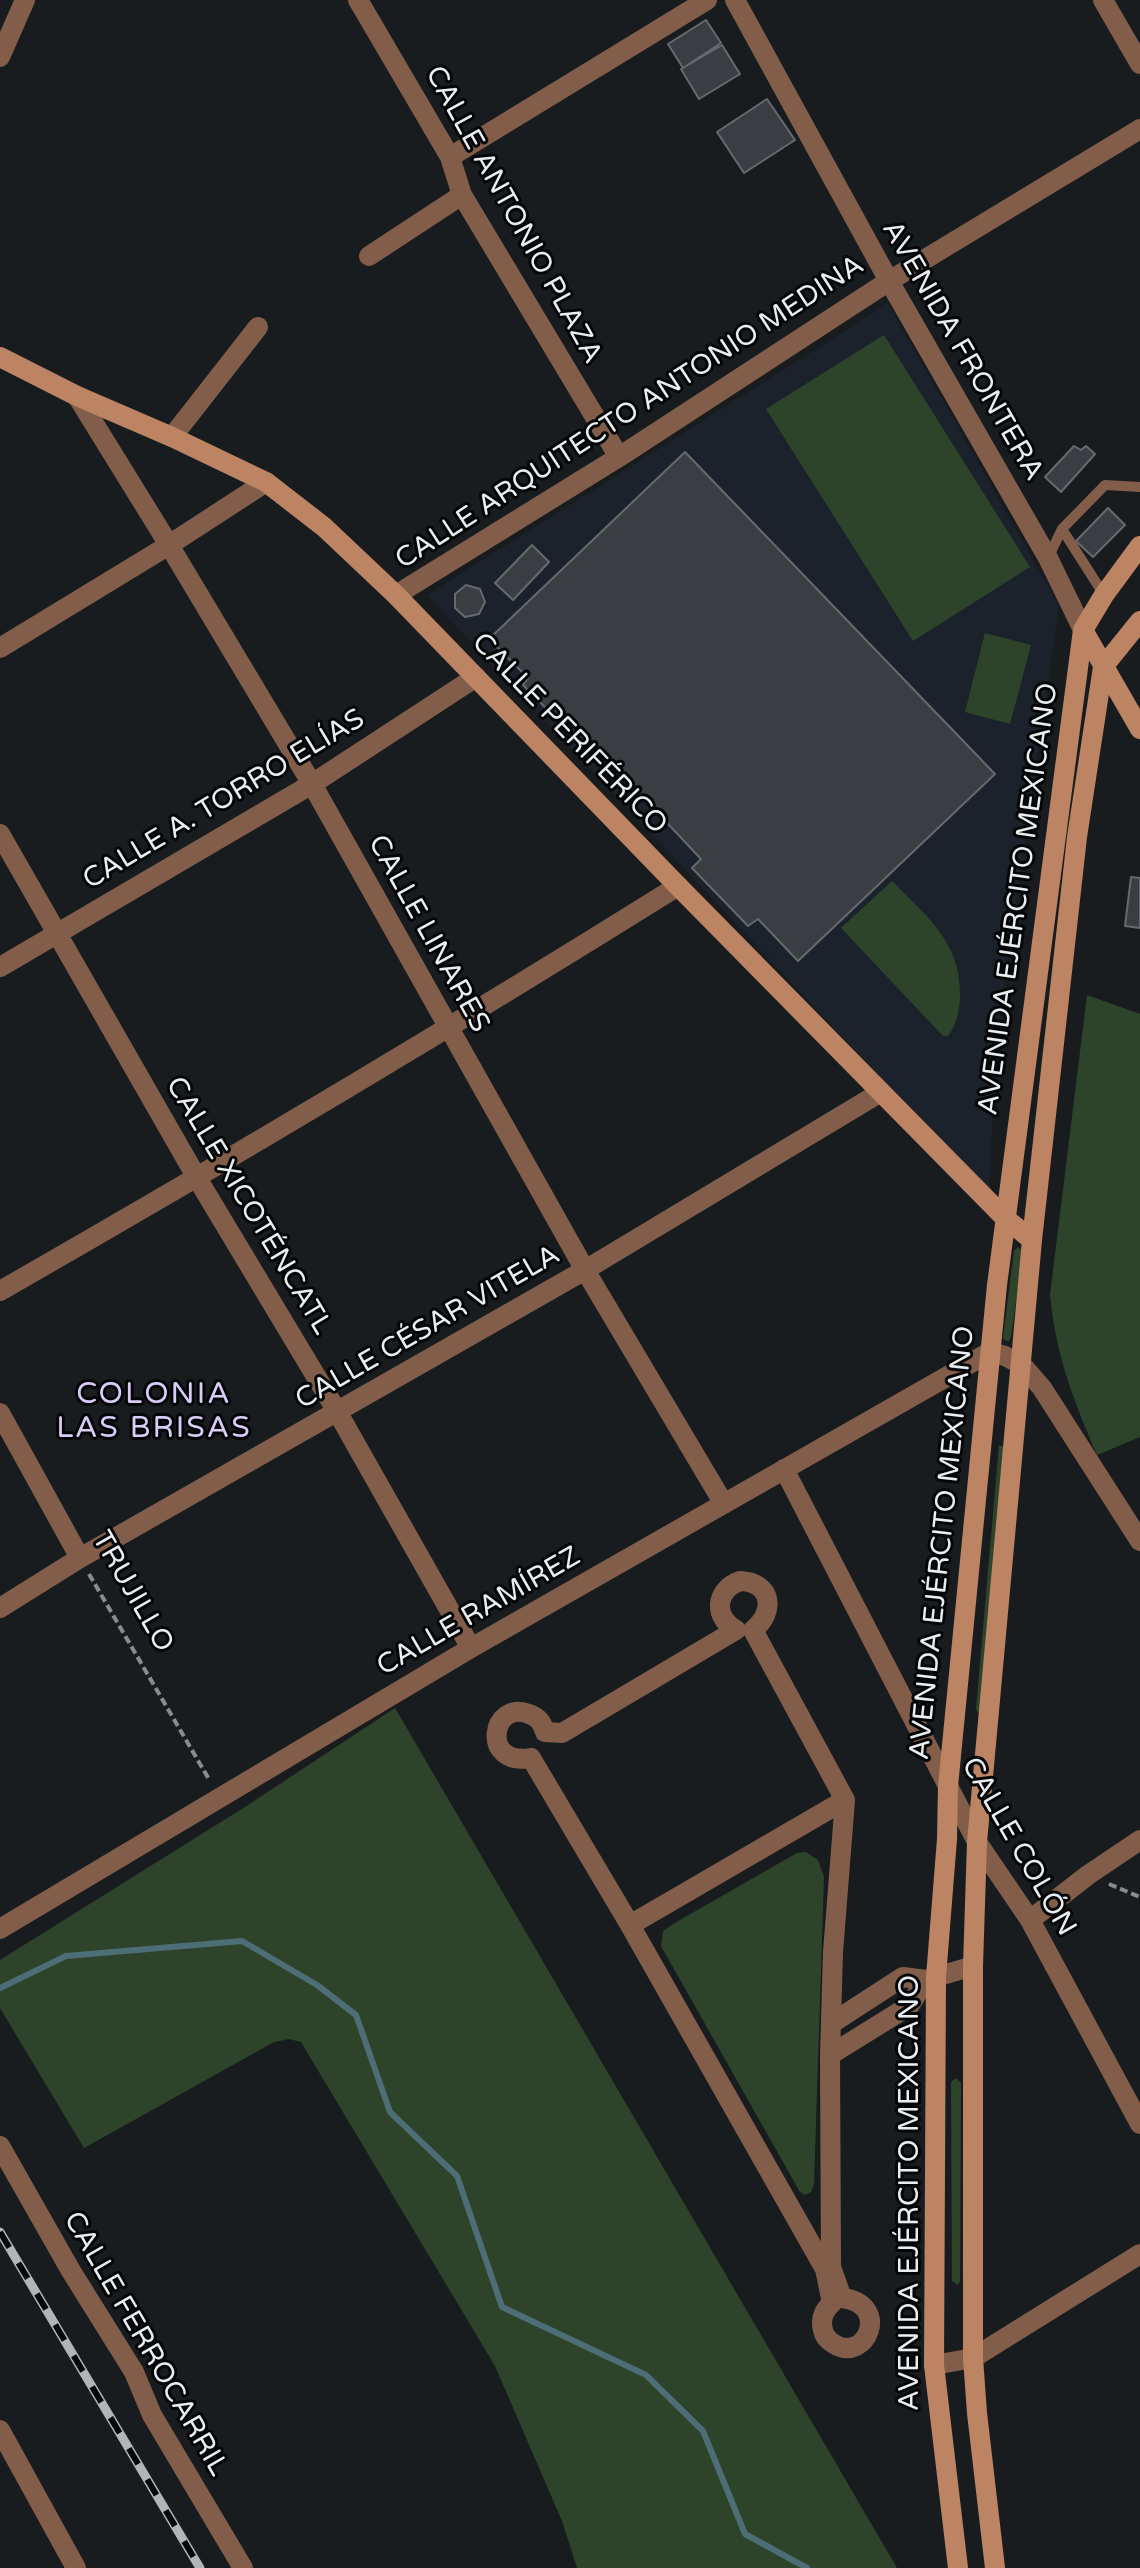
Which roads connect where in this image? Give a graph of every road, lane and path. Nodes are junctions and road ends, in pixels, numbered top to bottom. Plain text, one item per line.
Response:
1 (25, 0) edge
2 (358, 0) edge
3 (707, 0) edge
4 (735, 0) edge
5 (1103, 0) edge
6 (0, 57) edge
7 (1140, 64) edge
8 (1140, 129) edge
9 (450, 157) junction
10 (462, 195) junction
11 (369, 256) dead end
12 (889, 281) junction
13 (258, 327) dead end
14 (0, 357) edge
15 (77, 396) junction
16 (172, 437) junction
17 (619, 457) junction
18 (266, 482) junction
19 (1140, 487) edge
20 (1062, 529) junction
21 (169, 545) junction
22 (1140, 546) edge
23 (1048, 558) junction
24 (396, 595) junction
25 (1104, 595) junction
26 (1140, 621) edge
27 (1083, 630) junction
28 (0, 648) edge
29 (1103, 667) junction
30 (476, 677) junction
31 (1140, 729) edge
32 (312, 784) junction
33 (0, 834) edge
34 (678, 886) junction
35 (56, 932) junction
36 (0, 967) edge
37 (449, 1029) junction
38 (881, 1092) junction
39 (197, 1178) junction
40 (1005, 1218) junction
41 (1032, 1240) junction
42 (585, 1270) junction
43 (0, 1291) edge
44 (990, 1352) junction
45 (1022, 1365) junction
46 (0, 1413) edge
47 (338, 1413) junction
48 (784, 1469) junction
49 (724, 1504) junction
50 (1140, 1541) edge
51 (80, 1558) junction
52 (0, 1608) edge
53 (471, 1648) junction
54 (948, 1786) junction
55 (220, 1797) junction
56 (845, 1800) junction
57 (1140, 1840) edge
58 (977, 1842) junction
59 (1088, 1875) junction
60 (1140, 1897) edge
61 (1030, 1920) junction
62 (630, 1925) junction
63 (0, 1929) edge
64 (973, 1966) junction
65 (931, 1979) junction
66 (832, 2023) junction
67 (830, 2055) junction
68 (1140, 2124) edge
69 (0, 2146) edge
70 (1140, 2254) edge
71 (973, 2358) junction
72 (934, 2365) junction
73 (0, 2430) edge
74 (76, 2568) edge
75 (243, 2568) edge
76 (958, 2568) edge
77 (995, 2568) edge

1 - 6 street
2 - 9 street, CALLE ANTONIO PLAZA
3 - 9 street
4 - 12 street, AVENIDA FRONTERA
5 - 7 street
8 - 12 street, CALLE ARQUITECTO ANTONIO MEDINA
9 - 10 street, CALLE ANTONIO PLAZA
10 - 11 street
10 - 17 street, CALLE ANTONIO PLAZA
12 - 17 street, CALLE ARQUITECTO ANTONIO MEDINA
12 - 23 street, AVENIDA FRONTERA
13 - 16 street
14 - 15 main road, CALLE PERIFÉRICO
15 - 16 main road, CALLE PERIFÉRICO
15 - 21 street, CALLE LINARES
16 - 18 main road, CALLE PERIFÉRICO
17 - 24 street, CALLE ARQUITECTO ANTONIO MEDINA
18 - 21 street
18 - 24 main road, CALLE PERIFÉRICO
19 - 20 lane
20 - 23 lane
20 - 25 lane
21 - 28 street
21 - 32 street, CALLE LINARES
22 - 25 main road, AVENIDA EJÉRCITO MEXICANO
23 - 27 street, AVENIDA FRONTERA
24 - 30 main road, CALLE PERIFÉRICO
25 - 27 main road, AVENIDA EJÉRCITO MEXICANO
26 - 29 main road, AVENIDA EJÉRCITO MEXICANO
27 - 29 main road, AVENIDA FRONTERA
27 - 40 main road, AVENIDA EJÉRCITO MEXICANO
29 - 31 main road, AVENIDA FRONTERA
29 - 41 main road, AVENIDA EJÉRCITO MEXICANO
30 - 32 street, CALLE A. TORRO ELÍAS
30 - 34 main road, CALLE PERIFÉRICO
32 - 35 street, CALLE A. TORRO ELÍAS
32 - 37 street, CALLE LINARES
33 - 35 street, CALLE XICOTÉNCATL
34 - 37 street
34 - 38 main road, CALLE PERIFÉRICO
35 - 36 street, CALLE A. TORRO ELÍAS
35 - 39 street, CALLE XICOTÉNCATL
37 - 39 street
37 - 42 street, CALLE LINARES
38 - 40 main road, CALLE PERIFÉRICO
38 - 42 street, CALLE CÉSAR VITELA
39 - 43 street
39 - 47 street, CALLE XICOTÉNCATL
40 - 41 main road, CALLE PERIFÉRICO
40 - 44 main road, AVENIDA EJÉRCITO MEXICANO
41 - 45 main road, AVENIDA EJÉRCITO MEXICANO
42 - 47 street, CALLE CÉSAR VITELA
42 - 49 street, CALLE LINARES
44 - 45 street
44 - 48 street, CALLE RAMÍREZ
44 - 54 main road, AVENIDA EJÉRCITO MEXICANO
45 - 50 street
45 - 58 main road, AVENIDA EJÉRCITO MEXICANO
46 - 51 street, TRUJILLO
47 - 51 street, CALLE CÉSAR VITELA
47 - 53 street, CALLE XICOTÉNCATL
48 - 49 street, CALLE RAMÍREZ
48 - 54 street, CALLE COLÓN
49 - 53 street, CALLE RAMÍREZ
51 - 52 street, CALLE CÉSAR VITELA
51 - 55 path, TRUJILLO
53 - 55 street, CALLE RAMÍREZ
54 - 58 street, CALLE COLÓN
54 - 65 main road, AVENIDA EJÉRCITO MEXICANO
55 - 63 street, CALLE RAMÍREZ
56 - 62 street
56 - 62 street
56 - 66 street
57 - 59 street
58 - 61 street, CALLE COLÓN
58 - 64 main road, AVENIDA EJÉRCITO MEXICANO
59 - 60 path
59 - 61 street
61 - 68 street, CALLE COLÓN
62 - 67 street
64 - 65 street
64 - 71 main road, AVENIDA EJÉRCITO MEXICANO
65 - 66 street
65 - 67 street
65 - 72 main road, AVENIDA EJÉRCITO MEXICANO
66 - 67 street
69 - 75 street, CALLE FERROCARRIL
70 - 71 street
71 - 72 street
71 - 77 main road, AVENIDA EJÉRCITO MEXICANO
72 - 76 main road, AVENIDA EJÉRCITO MEXICANO
73 - 74 street

